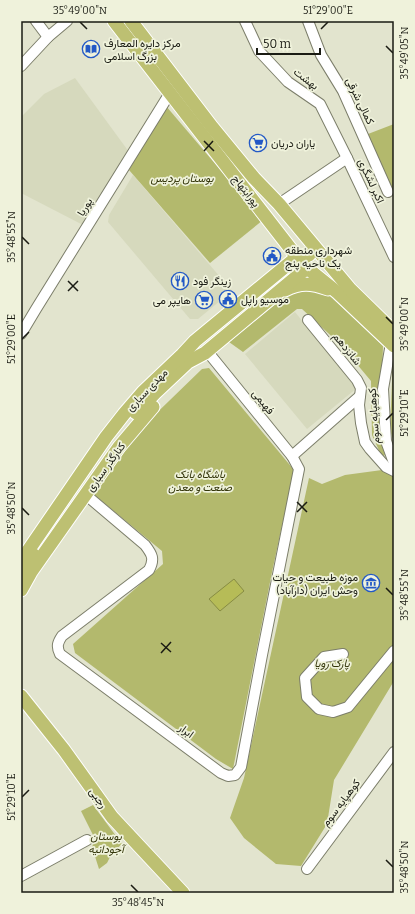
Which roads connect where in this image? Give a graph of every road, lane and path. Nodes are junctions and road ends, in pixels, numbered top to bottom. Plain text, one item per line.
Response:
1 (36, 21) edge
2 (67, 21) edge
3 (131, 21) edge
4 (246, 21) edge
5 (308, 21) edge
6 (117, 26) edge
7 (48, 37) junction
8 (21, 66) edge
9 (174, 89) junction
10 (347, 158) junction
11 (254, 178) junction
12 (388, 192) dead end
13 (279, 204) junction
14 (303, 256) junction
15 (394, 258) edge
16 (307, 268) junction
17 (344, 291) junction
18 (274, 296) junction
19 (236, 307) junction
20 (246, 320) junction
21 (308, 320) dead end
22 (21, 334) edge
23 (393, 340) edge
24 (195, 341) junction
25 (206, 352) junction
26 (360, 396) junction
27 (292, 456) junction
28 (394, 463) edge
29 (299, 469) joint
30 (394, 471) edge
31 (86, 495) junction
32 (21, 546) edge
33 (21, 561) edge
34 (21, 576) edge
35 (21, 590) edge
36 (394, 651) edge
37 (343, 654) dead end
38 (21, 696) edge
39 (394, 752) edge
40 (87, 840) dead end
41 (307, 869) dead end
42 (21, 876) edge
43 (183, 893) edge

1 - 7 street
2 - 7 street
3 - 6 main road
3 - 9 main road, پورابتهاج
4 - 10 street, بهشت
5 - 12 street, کمالی شرقی
6 - 9 main road, پورابتهاج
7 - 8 street
9 - 11 main road, پورابتهاج
9 - 14 main road, پورابتهاج
9 - 22 street, پوریا
10 - 13 street
10 - 15 street, اکبر لشگری
11 - 13 main road, پورابتهاج
11 - 14 main road
13 - 17 main road, پورابتهاج
14 - 16 main road, پورابتهاج
14 - 17 main road
14 - 19 main road, مهدی سباری
16 - 17 main road, پورابتهاج
16 - 18 main road
17 - 18 main road
17 - 23 main road, پورابتهاج
18 - 20 main road
19 - 20 main road
19 - 24 main road, مهدی سباری
20 - 25 main road
21 - 26 street, شانزدهم
23 - 28 street, کوهپایه سوم
24 - 32 main road
24 - 33 main road, مهدی سباری
25 - 27 street, فهیمی
25 - 31 main road, کنارگذر سباری
25 - 34 main road
26 - 27 street
26 - 30 street, شانزدهم
27 - 29 street, فهیمی
29 - 31 street, ابرار
31 - 35 main road, کنارگذر سباری
36 - 37 street
38 - 43 main road, رجبی
39 - 41 street, کوهپایه سوم
40 - 42 street

